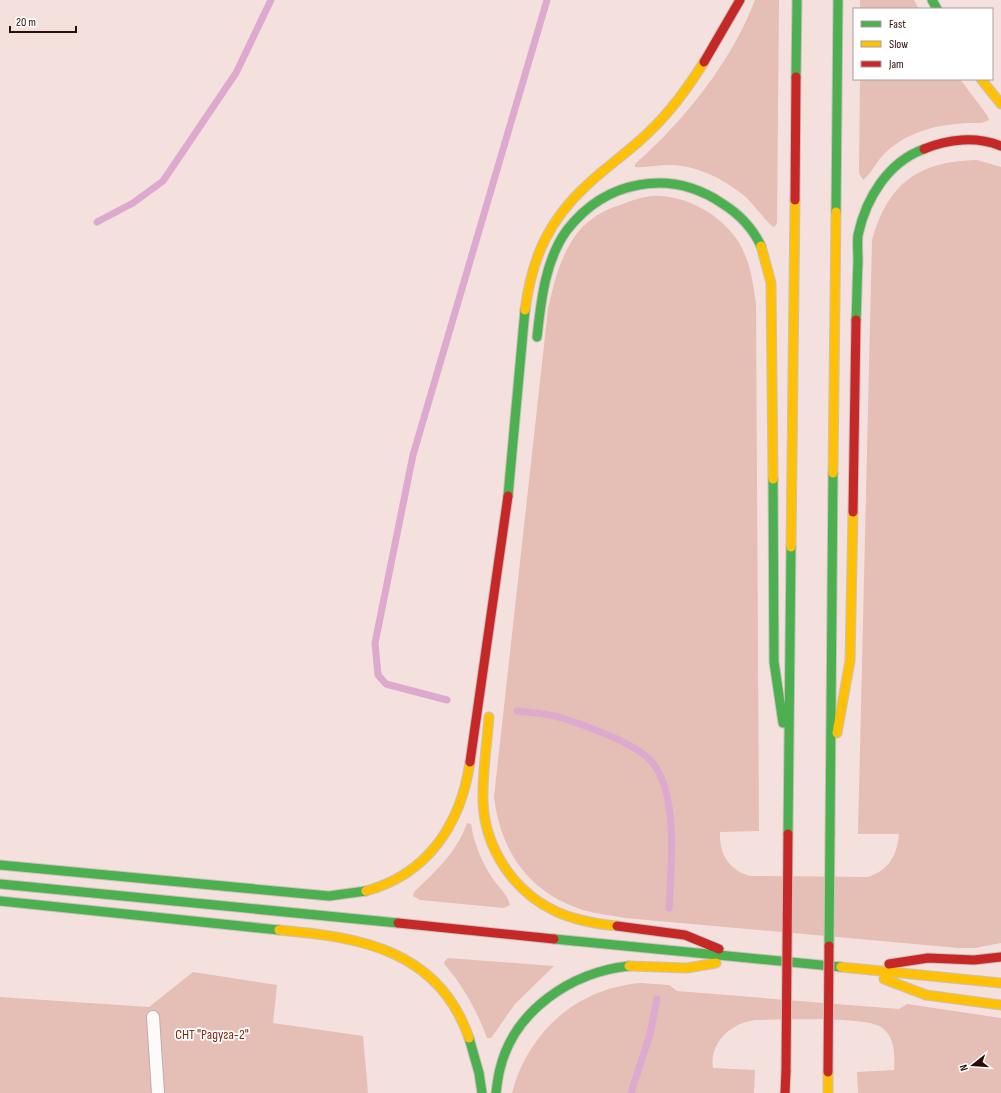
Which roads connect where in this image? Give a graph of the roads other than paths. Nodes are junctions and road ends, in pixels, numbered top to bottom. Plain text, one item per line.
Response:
1 (740, 0) edge
2 (798, 0) edge
3 (838, 0) edge
4 (982, 80) edge
5 (1001, 104) edge
6 (1001, 146) edge
7 (536, 343) dead end
8 (525, 418) dead end
9 (510, 473) junction
10 (490, 633) junction
11 (490, 692) dead end
12 (490, 707) dead end
13 (789, 773) junction
14 (830, 774) junction
15 (0, 865) edge
16 (0, 884) edge
17 (0, 902) edge
18 (1001, 957) edge
19 (744, 958) junction
20 (857, 969) junction
21 (1001, 983) edge
22 (1001, 1005) edge
23 (153, 1016) dead end
24 (158, 1093) edge
25 (482, 1093) edge
26 (496, 1093) edge
27 (785, 1093) edge
28 (828, 1093) edge

1 - 9 main road
2 - 13 main road
3 - 14 main road
4 - 5 main road
6 - 14 main road
7 - 13 main road
8 - 9 main road
9 - 10 main road
10 - 11 main road
10 - 15 main road
12 - 19 main road
13 - 27 main road, bridge
14 - 28 main road, bridge
16 - 19 main road
17 - 25 main road
18 - 20 main road
19 - 20 main road
19 - 26 main road
20 - 21 main road
20 - 22 main road
23 - 24 lane

